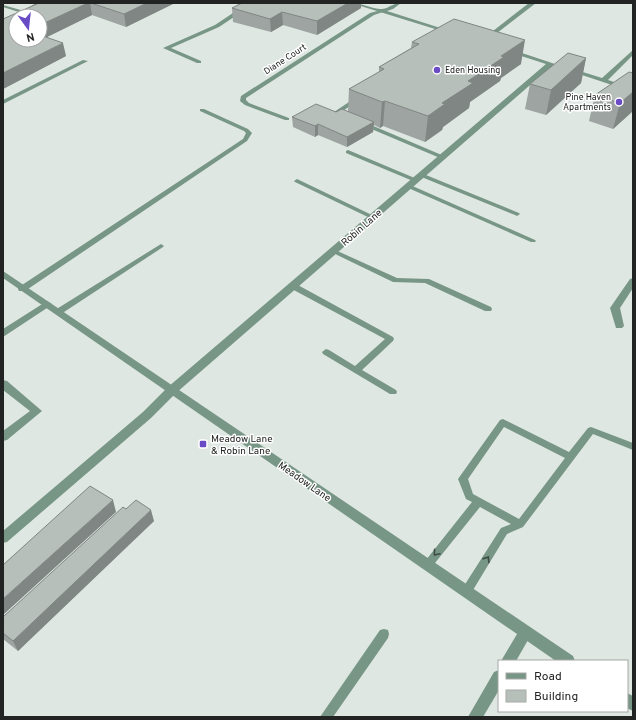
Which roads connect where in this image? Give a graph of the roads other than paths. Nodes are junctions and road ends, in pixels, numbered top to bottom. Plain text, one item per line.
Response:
1 (252, 3) edge
2 (354, 3) edge
3 (398, 3) edge
4 (533, 3) edge
5 (380, 11) junction
6 (454, 33) edge
7 (490, 44) edge
8 (505, 49) edge
9 (633, 52) edge
10 (85, 61) dead end
11 (199, 62) dead end
12 (550, 64) junction
13 (603, 81) junction
14 (633, 90) edge
15 (362, 95) edge
16 (3, 102) edge
17 (202, 110) dead end
18 (344, 116) edge
19 (287, 119) dead end
20 (358, 122) edge
21 (348, 152) dead end
22 (442, 156) junction
23 (418, 178) junction
24 (298, 181) dead end
25 (408, 186) junction
26 (518, 214) dead end
27 (372, 217) junction
28 (533, 241) dead end
29 (162, 246) dead end
30 (333, 251) junction
31 (3, 274) edge
32 (633, 281) edge
33 (293, 286) junction
34 (22, 289) junction
35 (47, 304) junction
36 (488, 309) dead end
37 (58, 312) junction
38 (619, 326) dead end
39 (3, 334) edge
40 (326, 352) dead end
41 (356, 370) junction
42 (3, 384) edge
43 (172, 390) junction
44 (393, 392) dead end
45 (3, 437) edge
46 (633, 447) edge
47 (570, 457) junction
48 (479, 502) junction
49 (520, 524) junction
50 (3, 538) edge
51 (427, 565) junction
52 (466, 592) junction
53 (525, 632) junction
54 (384, 634) dead end
55 (509, 660) edge
56 (567, 660) edge
57 (498, 679) edge
58 (326, 717) edge
59 (475, 717) edge

1 - 11 street
2 - 5 street
3 - 5 street
4 - 7 street
5 - 6 street
5 - 19 lane, Diane Court
8 - 12 street
9 - 13 street
10 - 16 lane
12 - 13 street
12 - 22 street, Robin Lane
13 - 14 street
15 - 18 lane
17 - 34 lane
20 - 22 lane
21 - 23 lane
22 - 23 street, Robin Lane
23 - 25 street, Robin Lane
23 - 26 lane
24 - 27 lane
25 - 27 street, Robin Lane
25 - 28 lane
27 - 30 street, Robin Lane
29 - 37 lane
30 - 33 street, Robin Lane
30 - 36 lane
31 - 34 street, Meadow Lane
32 - 38 street
33 - 41 lane
33 - 43 street, Robin Lane
34 - 35 street, Meadow Lane
35 - 37 street, Meadow Lane
35 - 39 street
37 - 43 street, Meadow Lane
40 - 41 lane
41 - 44 lane
42 - 45 street
43 - 50 street, Robin Lane
43 - 51 street, Meadow Lane
46 - 47 lane
47 - 48 lane
47 - 49 lane
48 - 49 lane
48 -> 51 lane
52 -> 49 lane
51 - 52 street, Meadow Lane
52 - 53 street, Meadow Lane
53 - 55 street
53 - 56 street, Meadow Lane
54 - 58 lane
57 - 59 street

